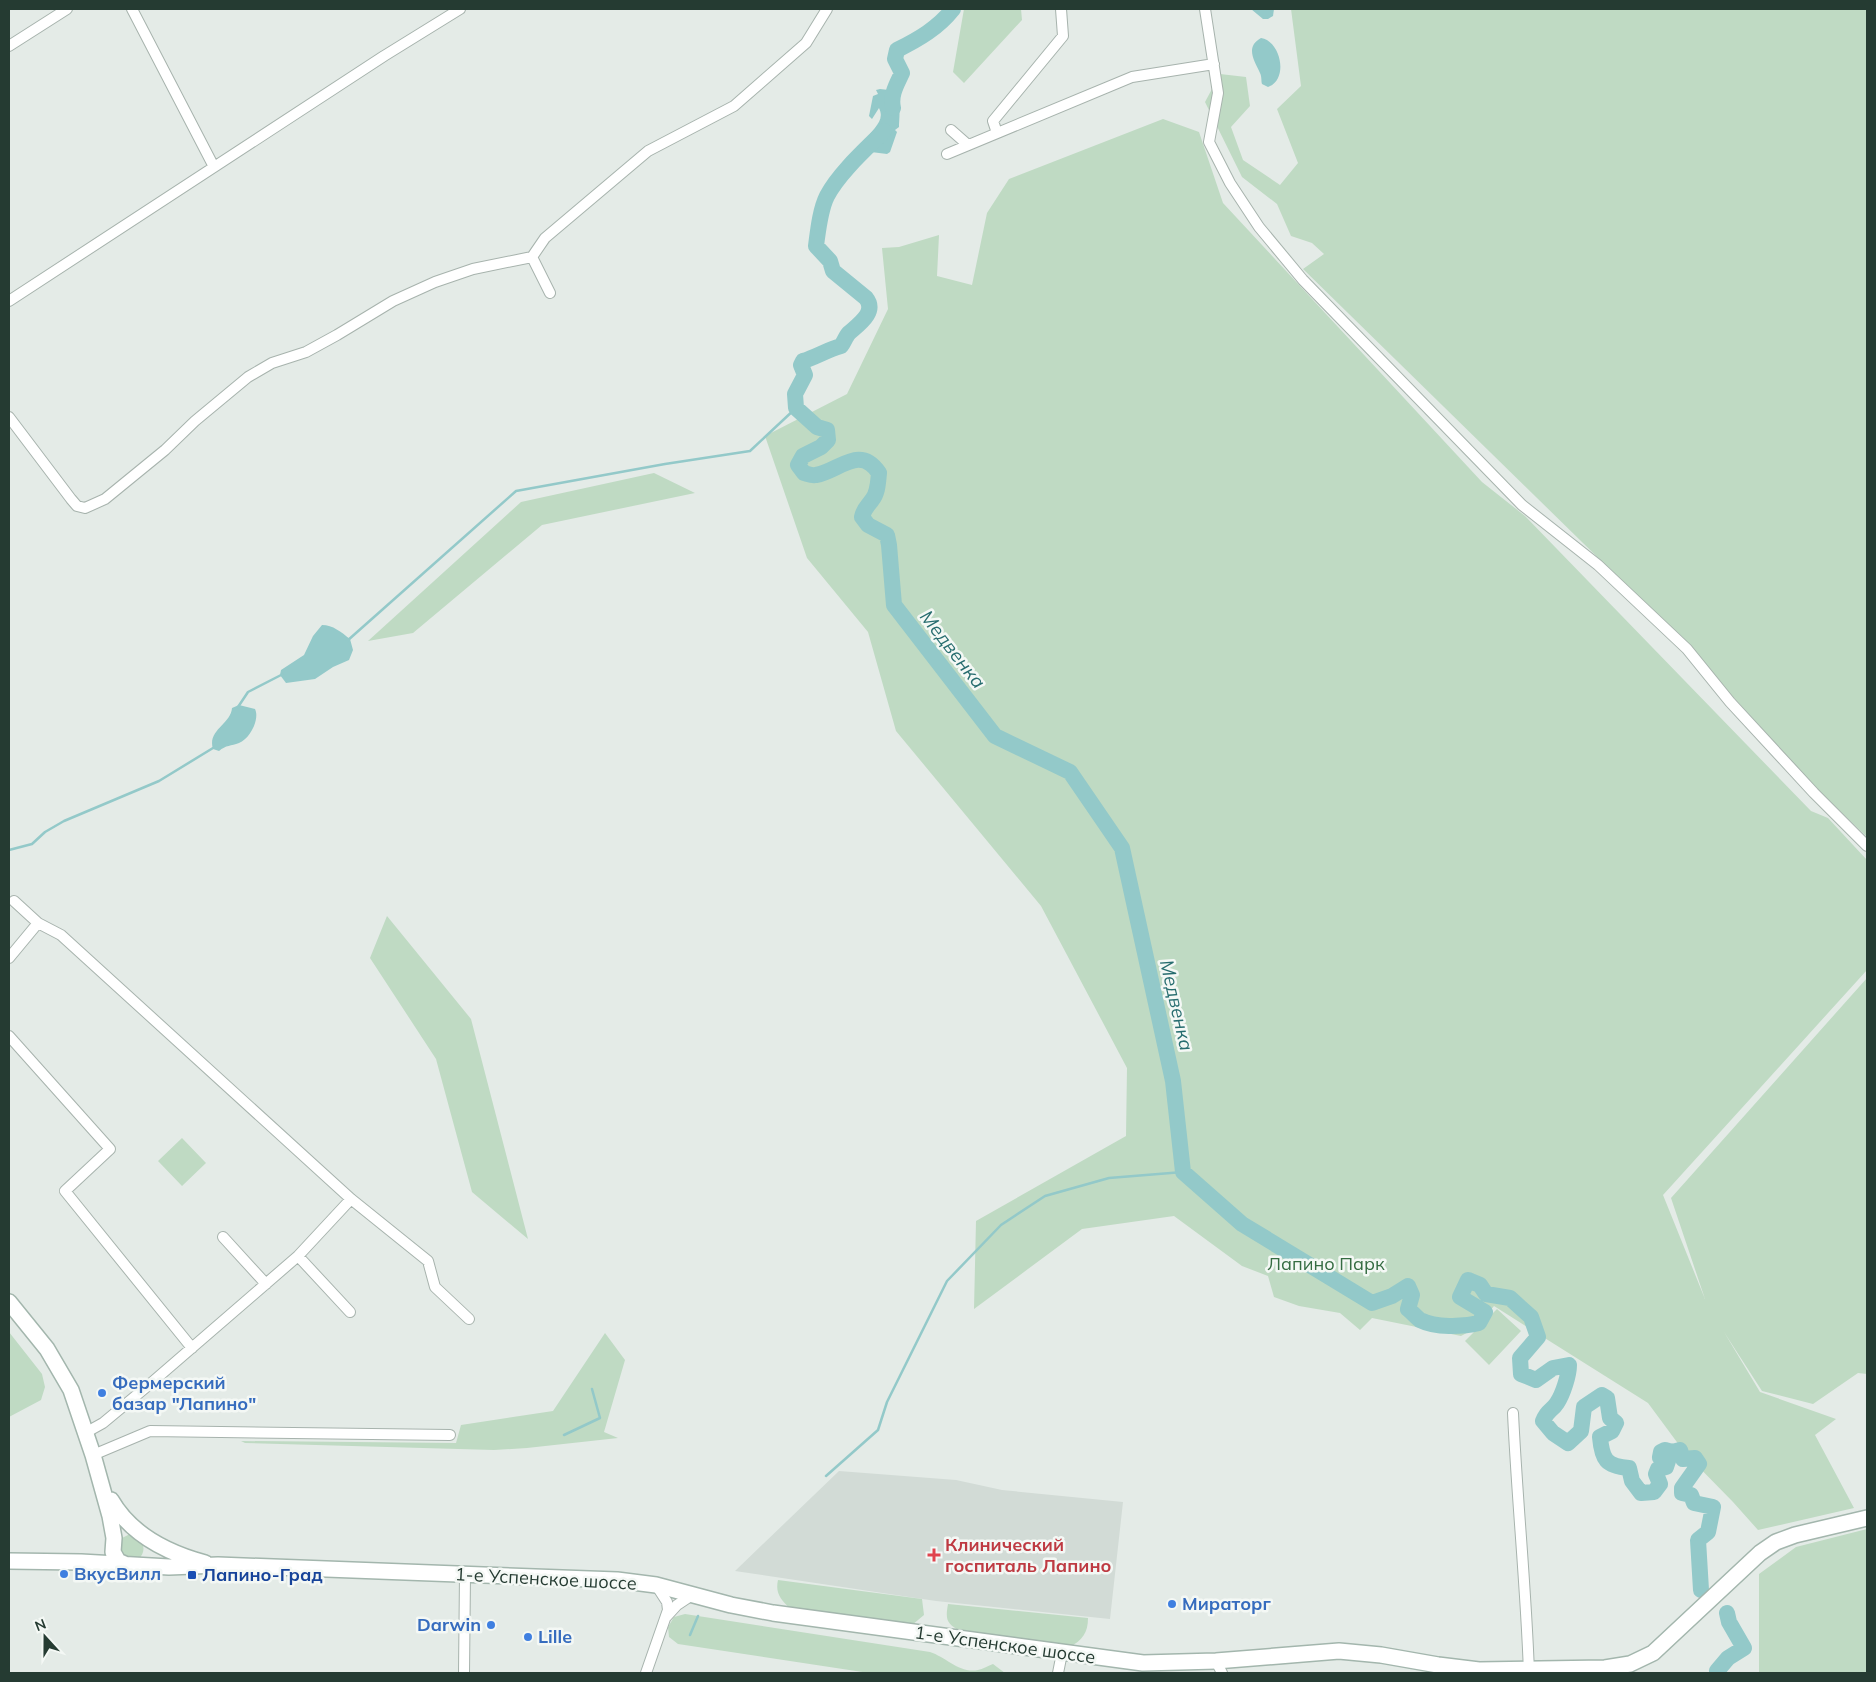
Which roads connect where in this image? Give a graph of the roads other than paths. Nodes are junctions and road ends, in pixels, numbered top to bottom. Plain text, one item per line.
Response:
1 (67, 9) edge
2 (132, 9) edge
3 (460, 9) edge
4 (827, 9) edge
5 (1061, 9) edge
6 (1205, 9) edge
7 (9, 46) edge
8 (1214, 64) junction
9 (951, 130) dead end
10 (997, 133) junction
11 (968, 145) junction
12 (947, 154) dead end
13 (214, 167) junction
14 (532, 258) junction
15 (550, 293) dead end
16 (9, 301) edge
17 (9, 417) edge
18 (1867, 846) edge
19 (14, 901) dead end
20 (38, 923) junction
21 (9, 958) edge
22 (9, 1036) edge
23 (351, 1199) junction
24 (223, 1238) dead end
25 (298, 1256) junction
26 (266, 1284) junction
27 (9, 1302) edge
28 (350, 1312) dead end
29 (469, 1319) dead end
30 (192, 1348) junction
31 (1513, 1413) dead end
32 (86, 1433) junction
33 (450, 1435) dead end
34 (93, 1455) junction
35 (100, 1477) junction
36 (1867, 1518) edge
37 (141, 1535) junction
38 (113, 1544) junction
39 (9, 1561) edge
40 (81, 1562) junction
41 (129, 1566) junction
42 (218, 1566) junction
43 (465, 1575) junction
44 (656, 1586) junction
45 (692, 1595) junction
46 (666, 1617) junction
47 (1062, 1652) junction
48 (1219, 1667) edge
49 (1529, 1672) edge
50 (464, 1673) edge
51 (646, 1673) edge
52 (1058, 1673) edge

1 - 7 street
2 - 13 street
3 - 13 street
4 - 14 street
5 - 10 street
6 - 8 street
8 - 10 street
8 - 18 street
9 - 11 street
10 - 11 street
11 - 12 street
13 - 16 street
14 - 15 street
14 - 17 street
19 - 20 street
20 - 21 street
20 - 23 street
22 - 30 street
23 - 25 street
23 - 29 street
24 - 26 street
25 - 26 street
25 - 28 street
26 - 30 street
27 - 32 main road, 1-е Успенское шоссе
30 - 32 street
31 - 49 street
32 - 34 main road, 1-е Успенское шоссе
33 - 34 street
34 - 35 main road, 1-е Успенское шоссе
35 - 37 main road, 1-е Успенское шоссе
35 - 38 main road, 1-е Успенское шоссе
36 - 49 main road, 1-е Успенское шоссе
37 - 38 main road, 1-е Успенское шоссе
37 - 41 main road
37 - 42 main road, 1-е Успенское шоссе
38 - 40 main road, 1-е Успенское шоссе
38 - 41 main road, 1-е Успенское шоссе
39 - 40 main road, 1-е Успенское шоссе
40 - 41 main road, 1-е Успенское шоссе
41 - 42 main road, 1-е Успенское шоссе
42 - 43 main road, 1-е Успенское шоссе
43 - 44 main road, 1-е Успенское шоссе
43 - 50 street
44 - 45 main road, 1-е Успенское шоссе
44 - 46 street
45 - 46 street
45 - 47 main road, 1-е Успенское шоссе
46 - 51 street
47 - 48 main road, 1-е Успенское шоссе
47 - 52 street
48 - 49 main road, 1-е Успенское шоссе

